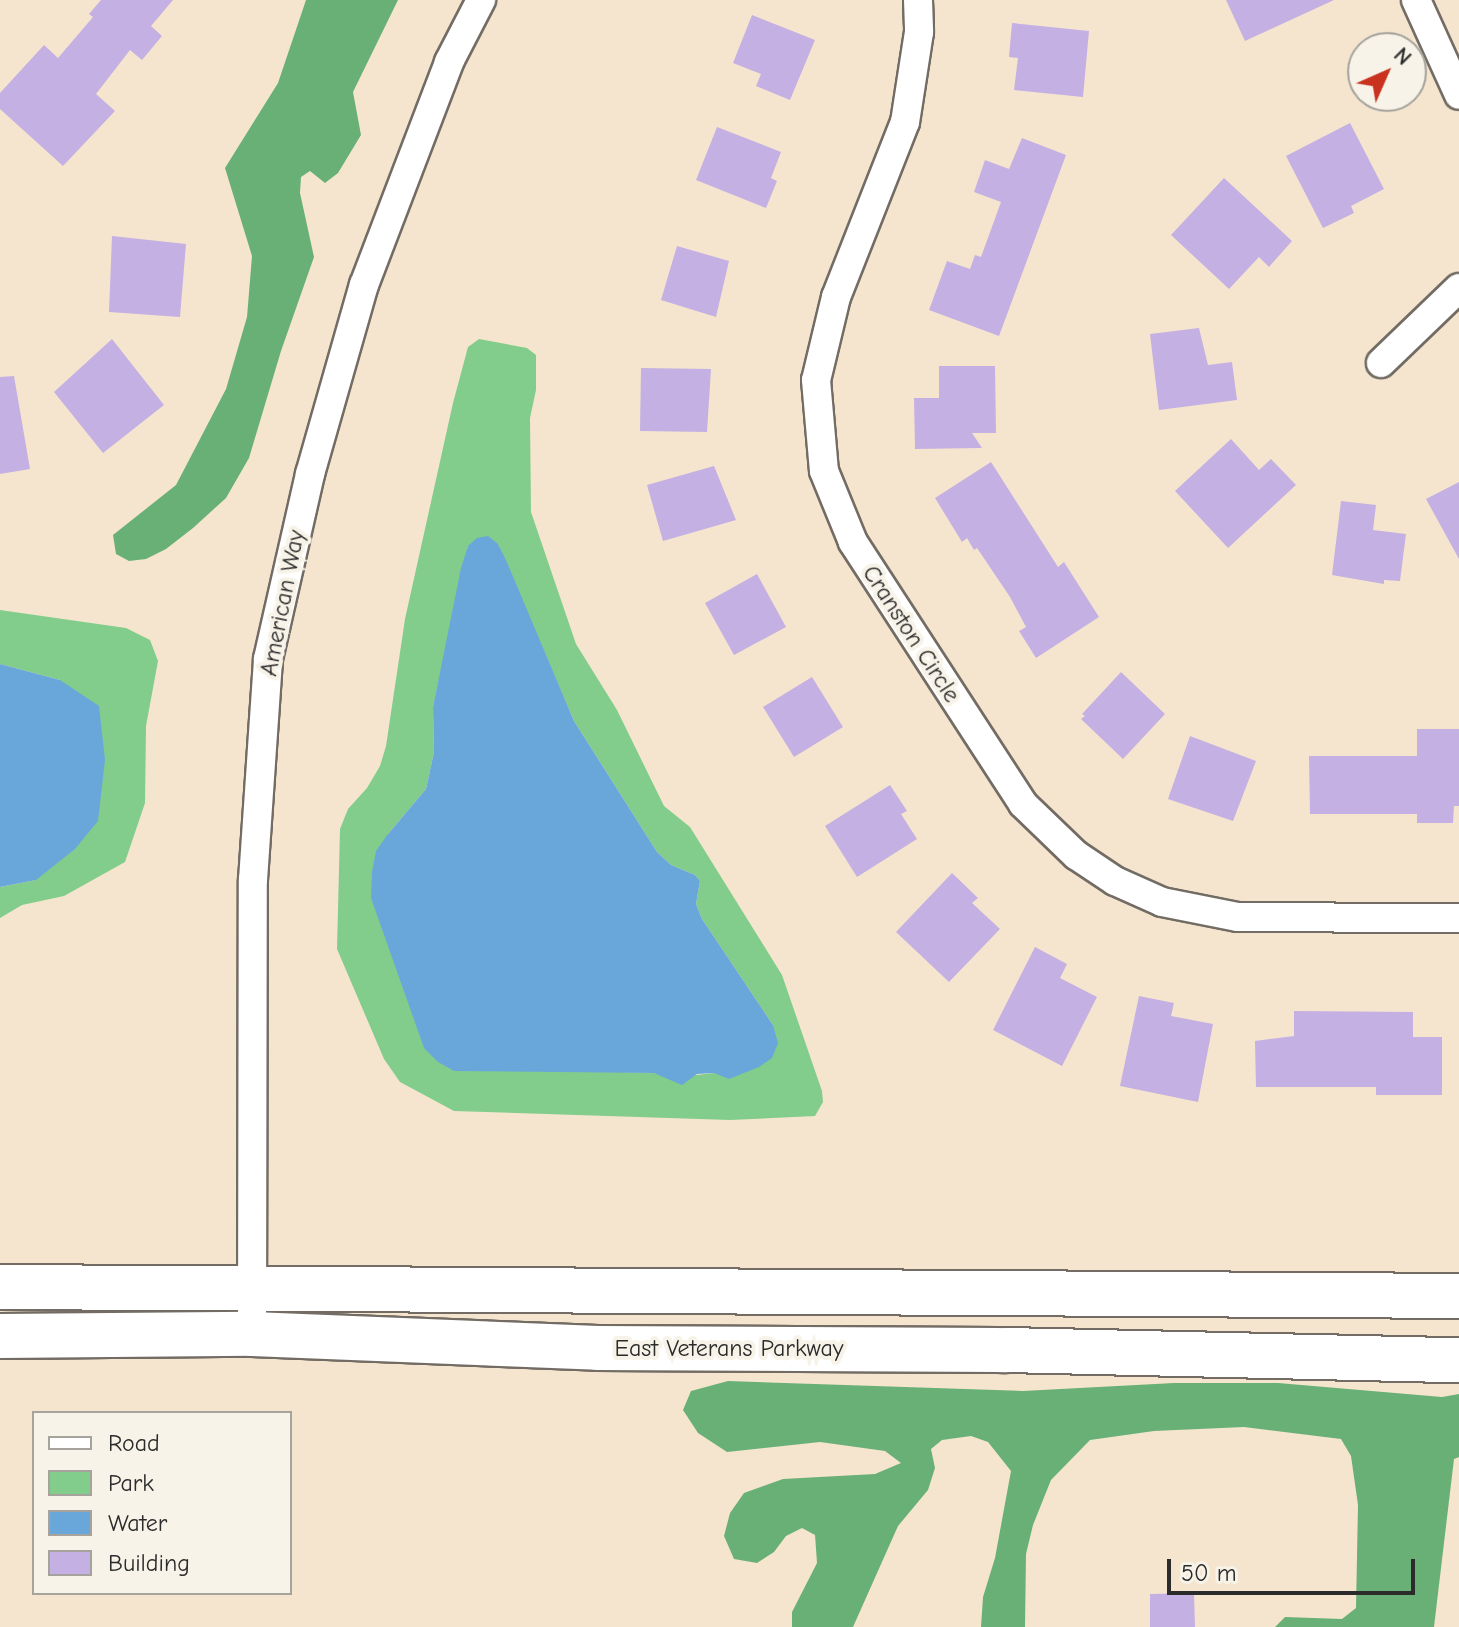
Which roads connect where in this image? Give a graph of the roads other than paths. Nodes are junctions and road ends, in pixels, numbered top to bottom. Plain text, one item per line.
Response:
1 (481, 0) edge
2 (918, 0) edge
3 (1416, 0) edge
4 (1459, 95) edge
5 (1459, 288) edge
6 (1381, 363) dead end
7 (1459, 918) edge
8 (0, 1287) edge
9 (253, 1288) junction
10 (1459, 1296) edge
11 (252, 1334) junction
12 (0, 1336) edge
13 (1459, 1360) edge

1 - 9 street, American Way
2 - 7 street, Cranston Circle
3 - 4 street
5 - 6 street
8 - 9 main road
9 - 10 main road
9 - 11 street, American Way
11 - 12 main road, East Veterans Parkway
11 - 13 main road, East Veterans Parkway

